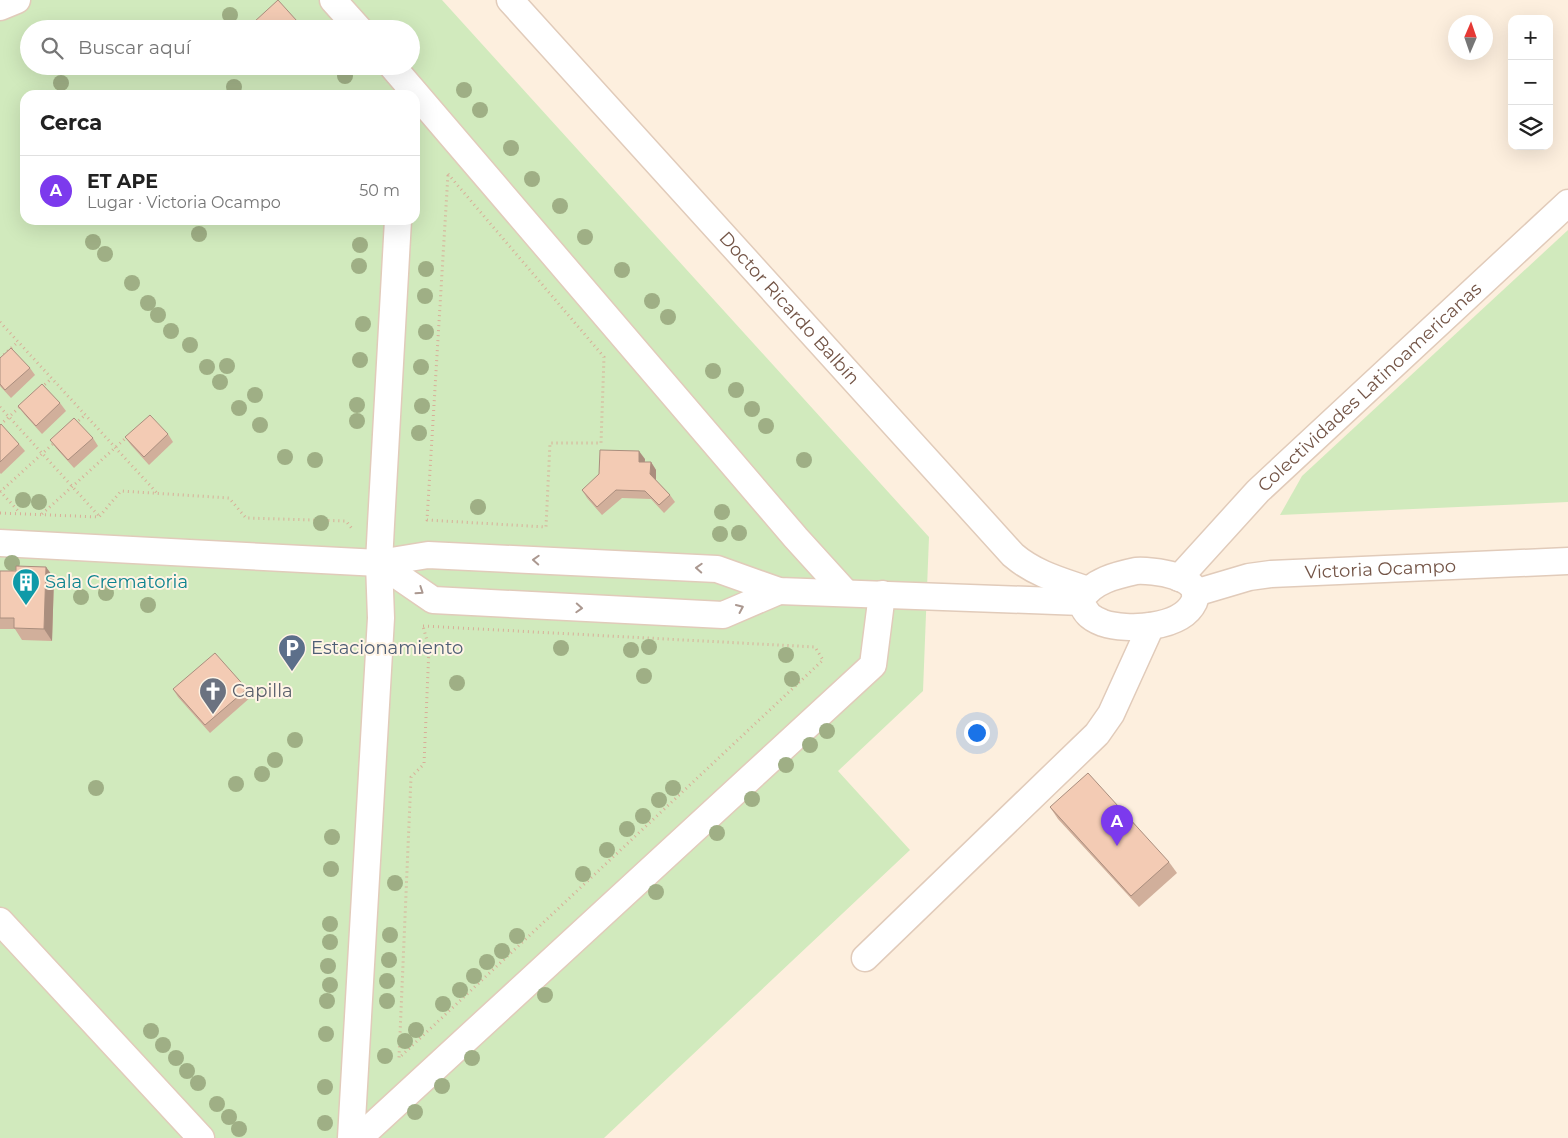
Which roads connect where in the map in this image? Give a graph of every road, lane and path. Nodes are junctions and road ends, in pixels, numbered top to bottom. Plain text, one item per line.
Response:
1 (17, 0) edge
2 (333, 0) edge
3 (510, 0) edge
4 (0, 7) edge
5 (351, 20) edge
6 (420, 103) edge
7 (1568, 203) edge
8 (398, 225) edge
9 (0, 322) edge
10 (18, 342) junction
11 (0, 358) edge
12 (52, 379) junction
13 (37, 391) edge
14 (23, 404) edge
15 (0, 407) edge
16 (84, 415) junction
17 (9, 417) junction
18 (0, 425) edge
19 (70, 428) edge
20 (128, 435) edge
21 (56, 440) edge
22 (115, 448) junction
23 (42, 453) junction
24 (72, 486) junction
25 (0, 491) edge
26 (158, 493) junction
27 (0, 513) edge
28 (21, 514) junction
29 (41, 514) junction
30 (99, 516) junction
31 (427, 520) joint
32 (0, 543) edge
33 (1568, 561) edge
34 (379, 564) junction
35 (1187, 585) junction
36 (779, 591) junction
37 (846, 593) junction
38 (882, 594) junction
39 (1085, 596) junction
40 (423, 626) joint
41 (1151, 626) junction
42 (0, 921) edge
43 (864, 958) dead end
44 (201, 1138) edge
45 (351, 1138) edge
46 (358, 1138) edge

1 - 4 street
2 - 5 street
3 - 39 street, Doctor Ricardo Balbín
6 - 37 street
7 - 35 street, Colectividades Latinoamericanas
8 - 34 street
9 - 10 path
10 - 11 path
10 - 12 path
12 - 13 path
12 - 16 path
14 - 17 path
15 - 17 path
16 - 19 path
16 - 22 path
17 - 18 path
17 - 23 path
20 - 22 path
21 - 23 path
22 - 24 path
22 - 26 path
23 - 24 path
23 - 25 path
24 - 29 path
24 - 30 path
25 - 28 path
26 - 30 path
26 - 34 path
27 - 28 path
28 - 29 path
29 - 30 path
31 - 31 path
32 - 34 street
33 - 35 street, Victoria Ocampo
36 -> 34 street
34 -> 36 street
34 - 45 street
35 - 39 street
35 - 41 street
36 - 37 street
37 - 38 street
38 - 39 street
38 - 46 street
39 - 41 street
40 - 40 path
41 - 43 street
42 - 44 street

